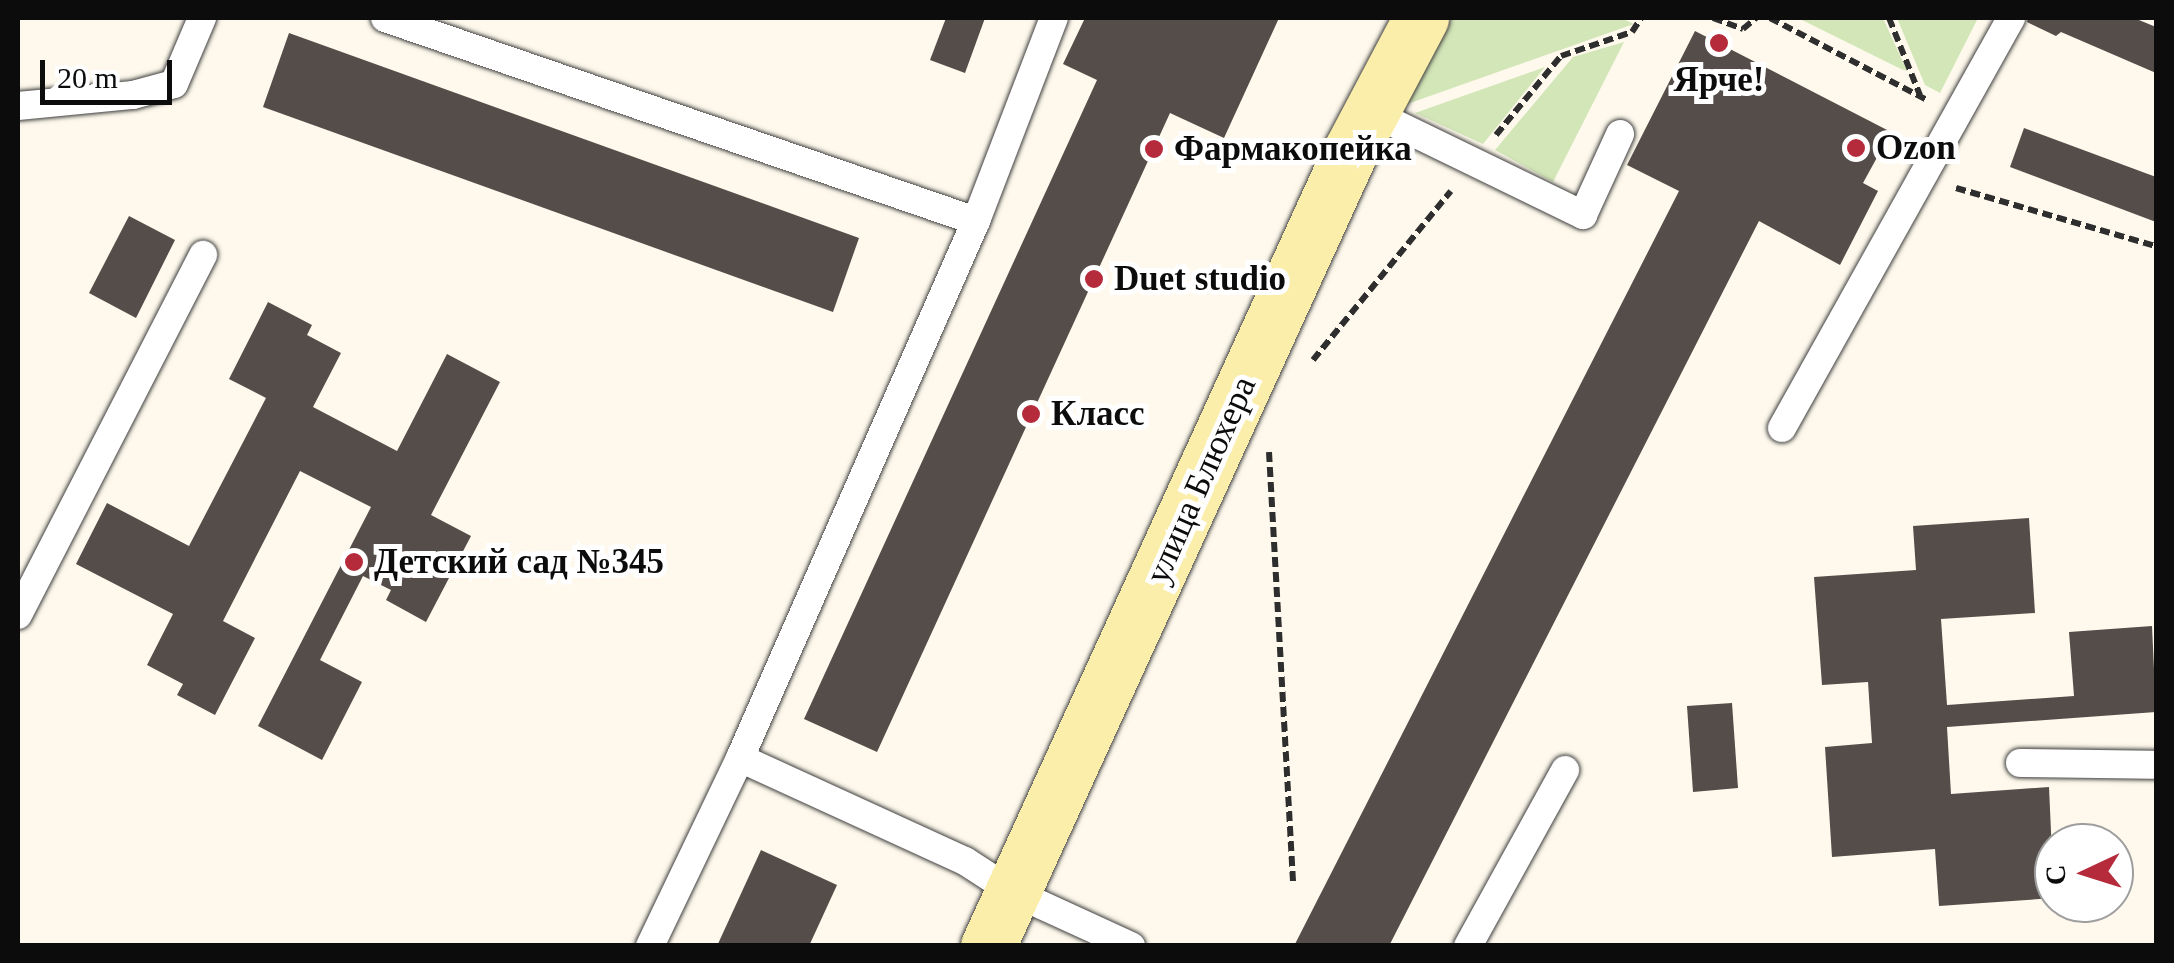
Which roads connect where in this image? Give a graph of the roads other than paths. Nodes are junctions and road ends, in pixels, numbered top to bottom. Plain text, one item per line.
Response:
1 (202, 18) edge
2 (385, 18) edge
3 (1054, 18) edge
4 (1421, 18) edge
5 (2011, 18) edge
6 (18, 106) edge
7 (1371, 112) junction
8 (1620, 134) dead end
9 (976, 221) junction
10 (203, 255) dead end
11 (1782, 428) dead end
12 (18, 615) edge
13 (740, 758) junction
14 (2020, 763) dead end
15 (2156, 765) edge
16 (1565, 770) dead end
17 (1014, 892) junction
18 (650, 946) edge
19 (988, 946) edge
20 (1131, 946) edge
21 (1468, 946) edge

1 - 6 lane
2 - 9 lane
3 - 9 lane
4 - 7 street, улица Блюхера
5 - 11 lane
7 - 8 lane
7 - 17 street, улица Блюхера
9 - 13 lane
10 - 12 lane
13 - 17 lane
13 - 18 lane
14 - 15 lane
16 - 21 lane
17 - 19 street, улица Блюхера
17 - 20 lane

